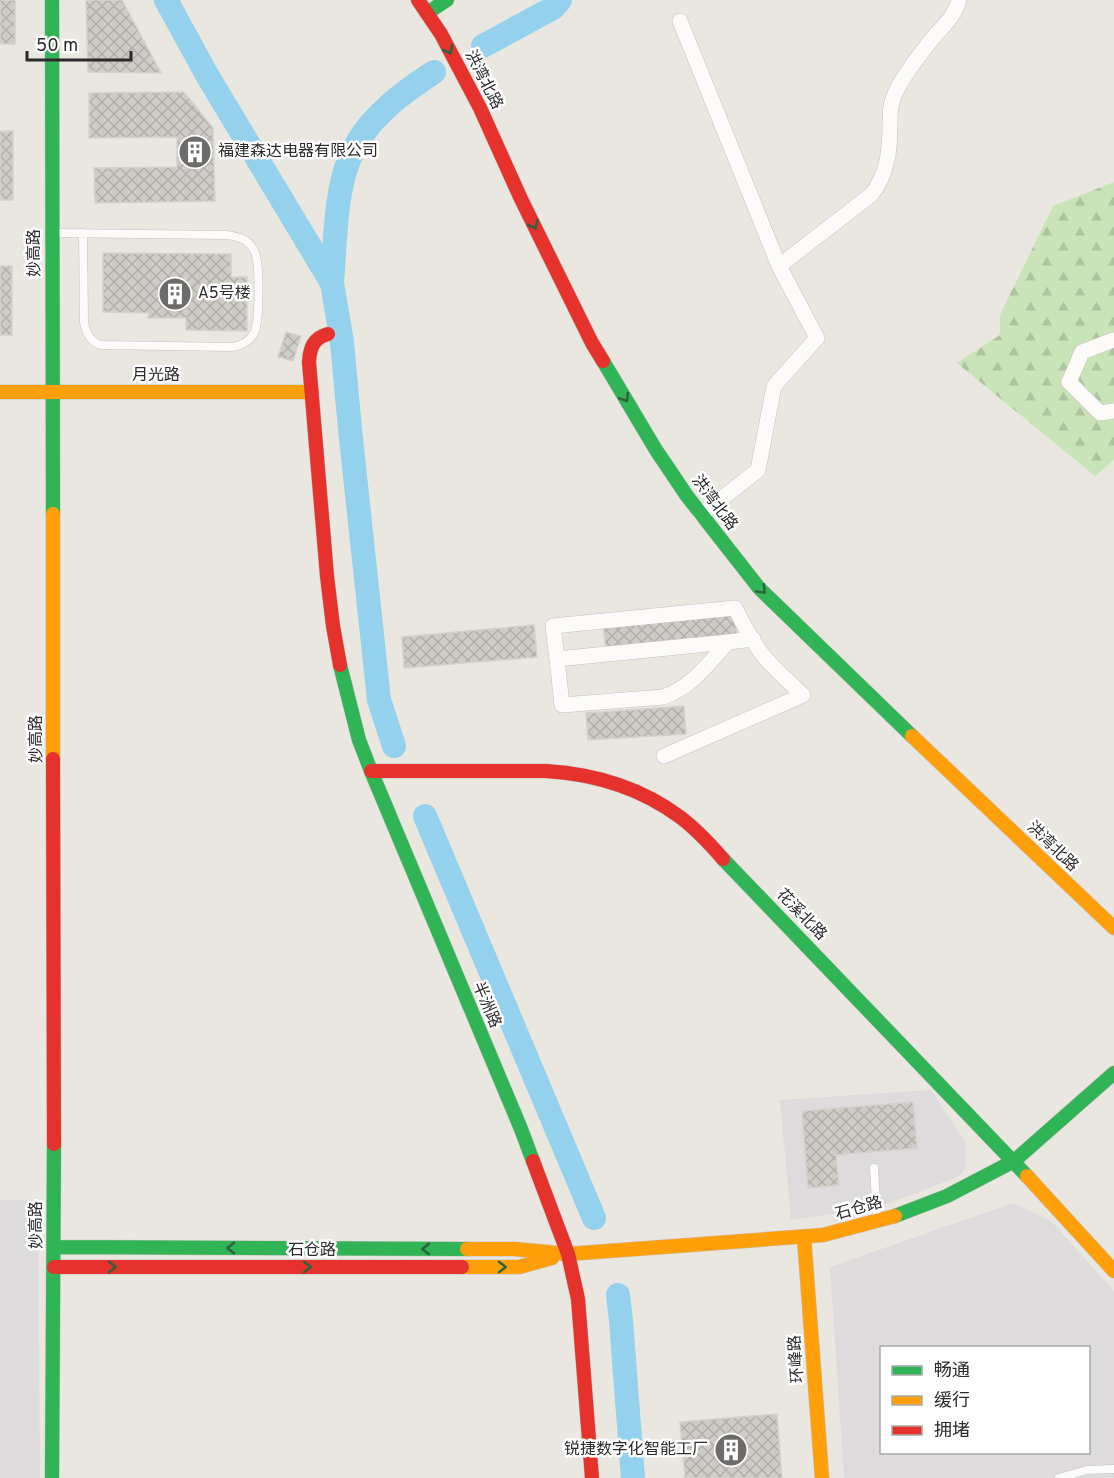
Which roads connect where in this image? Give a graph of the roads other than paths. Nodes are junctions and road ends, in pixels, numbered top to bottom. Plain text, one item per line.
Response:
1 (52, 0) edge
2 (418, 0) edge
3 (959, 0) edge
4 (437, 5) edge
5 (680, 21) dead end
6 (512, 146) dead end
7 (52, 233) junction
8 (83, 233) junction
9 (779, 266) junction
10 (328, 334) dead end
11 (604, 337) dead end
12 (1113, 340) edge
13 (0, 392) edge
14 (312, 392) junction
15 (52, 393) junction
16 (1114, 411) edge
17 (705, 511) junction
18 (753, 639) junction
19 (728, 642) junction
20 (557, 659) junction
21 (870, 677) dead end
22 (664, 756) dead end
23 (371, 771) junction
24 (1114, 928) edge
25 (1114, 1073) edge
26 (1014, 1161) junction
27 (874, 1168) dead end
28 (878, 1221) junction
29 (804, 1238) junction
30 (54, 1247) junction
31 (568, 1254) junction
32 (54, 1267) junction
33 (1114, 1271) edge
34 (1114, 1469) edge
35 (52, 1478) edge
36 (592, 1478) edge
37 (822, 1478) edge
38 (1059, 1478) edge

1 - 7 street, 妙高路
2 - 4 street, 洪湾北路
3 - 9 street
4 - 6 street, 洪湾北路
4 -> 17 street, 洪湾北路
5 - 9 street
7 - 8 lane
7 - 15 street, 妙高路
8 - 8 lane
9 - 17 street
10 - 14 street, 半洲路
11 - 17 street, 洪湾北路
12 - 16 street
13 - 15 street, 月光路
14 - 15 street, 月光路
14 - 23 street, 半洲路
15 - 30 street, 妙高路
17 - 21 street, 洪湾北路
17 -> 24 street, 洪湾北路
18 - 19 street
18 - 20 street
18 - 22 street
19 - 20 street
19 - 20 street
23 - 26 street, 花溪北路
23 - 31 street, 半洲路
25 - 26 street, 石仓路
26 - 28 street, 石仓路
26 - 33 street, 花溪北路
27 - 28 lane
28 - 29 street, 石仓路
29 - 31 street, 石仓路
29 - 37 street, 环峰路
31 -> 30 street, 石仓路
30 - 32 street, 妙高路
32 -> 31 street, 石仓路
31 - 36 street, 半洲路
32 - 35 street, 妙高路
34 - 38 lane

